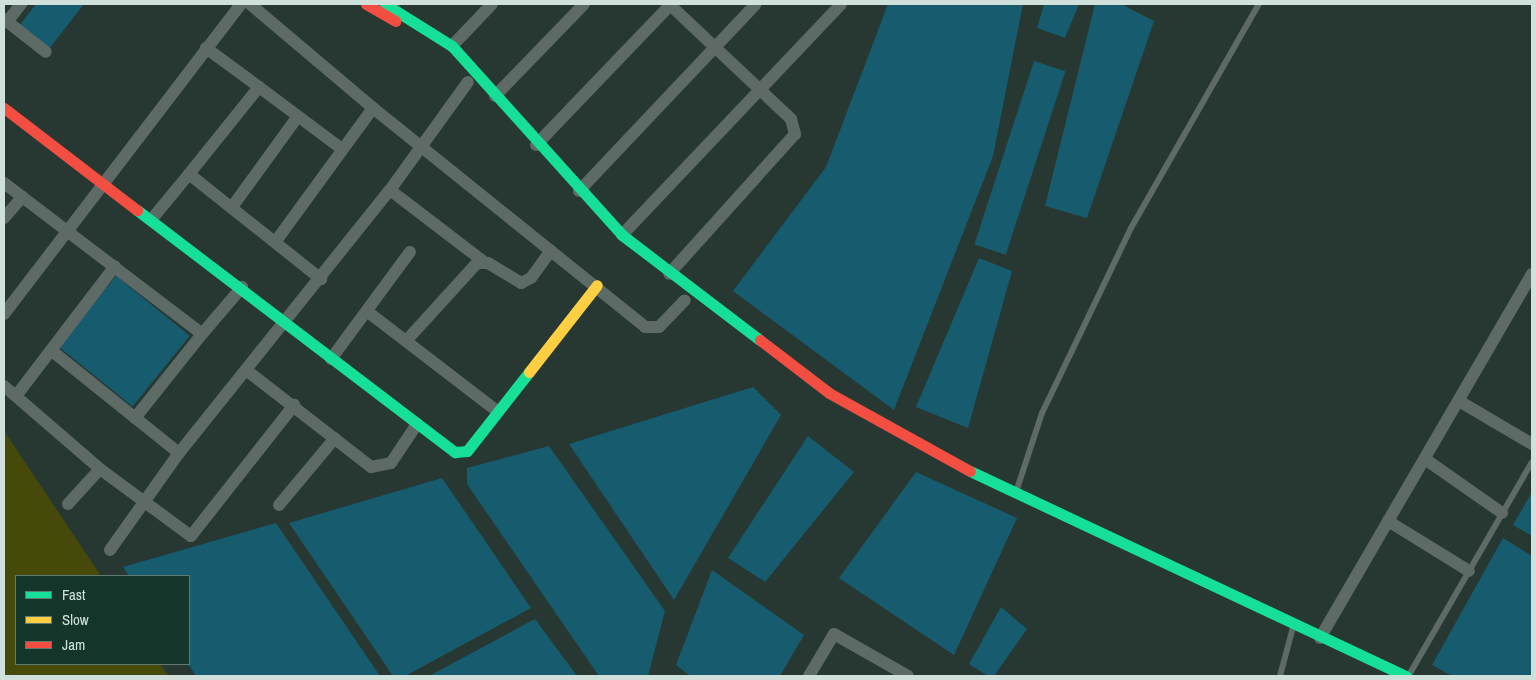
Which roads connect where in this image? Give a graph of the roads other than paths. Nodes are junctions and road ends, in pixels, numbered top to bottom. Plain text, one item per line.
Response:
1 (21, 4) edge
2 (240, 4) edge
3 (250, 4) edge
4 (366, 4) edge
5 (385, 4) edge
6 (492, 4) edge
7 (584, 4) edge
8 (670, 4) edge
9 (756, 4) edge
10 (841, 4) edge
11 (1259, 4) edge
12 (400, 7) edge
13 (6, 21) edge
14 (452, 46) junction
15 (714, 47) junction
16 (206, 48) junction
17 (46, 52) dead end
18 (468, 82) junction
19 (259, 87) junction
20 (760, 90) junction
21 (496, 96) junction
22 (4, 108) edge
23 (373, 108) junction
24 (298, 116) junction
25 (498, 118) dead end
26 (536, 144) junction
27 (419, 146) junction
28 (520, 146) dead end
29 (342, 149) junction
30 (532, 160) dead end
31 (189, 174) junction
32 (4, 183) edge
33 (102, 186) junction
34 (390, 190) junction
35 (579, 191) junction
36 (22, 197) junction
37 (232, 207) junction
38 (4, 218) edge
39 (589, 218) dead end
40 (151, 220) junction
41 (68, 230) junction
42 (622, 235) junction
43 (276, 241) junction
44 (551, 250) junction
45 (410, 252) dead end
46 (482, 261) junction
47 (115, 266) junction
48 (669, 274) junction
49 (1532, 274) edge
50 (321, 279) junction
51 (597, 286) junction
52 (242, 287) junction
53 (685, 300) junction
54 (368, 312) junction
55 (4, 314) edge
56 (285, 323) junction
57 (202, 334) junction
58 (406, 341) junction
59 (52, 351) junction
60 (332, 359) junction
61 (781, 360) junction
62 (246, 370) junction
63 (4, 386) edge
64 (16, 396) junction
65 (1459, 401) junction
66 (294, 405) junction
67 (497, 411) junction
68 (135, 418) junction
69 (417, 424) junction
70 (335, 438) junction
71 (1532, 444) edge
72 (179, 453) junction
73 (1424, 460) junction
74 (1532, 462) edge
75 (100, 469) junction
76 (1016, 493) junction
77 (143, 501) junction
78 (68, 504) dead end
79 (279, 505) dead end
80 (1502, 513) junction
81 (1388, 521) junction
82 (110, 550) dead end
83 (1469, 571) junction
84 (1293, 626) junction
85 (1320, 638) junction
86 (809, 676) edge
87 (908, 676) edge
88 (1280, 676) edge
89 (1407, 676) edge

1 - 13 street
2 - 16 street
3 - 23 street
4 - 18 main road
5 - 12 main road
6 - 14 street
7 - 21 street
8 - 15 street
8 - 26 street
9 - 15 street
10 - 20 street
11 - 76 lane
12 - 14 main road
13 - 17 street
14 - 21 main road
15 - 20 street
15 - 35 street
16 - 19 street
16 - 33 street
18 - 25 main road
18 - 27 street
19 - 24 street
19 - 31 street
20 - 42 street
20 - 48 street
21 - 26 main road
22 - 33 main road
23 - 27 street
23 - 29 street
24 - 29 street
24 - 37 street
26 - 35 main road
27 - 34 street
27 - 44 street
28 - 30 main road
29 - 43 street
31 - 37 street
31 - 40 street
32 - 36 street
33 - 40 main road
33 - 41 street
34 - 46 street
34 - 50 street
35 - 42 main road
36 - 38 street
36 - 41 street
37 - 43 street
39 - 53 main road
40 - 52 main road
41 - 47 street
41 - 55 street
42 - 48 main road
43 - 50 street
44 - 46 street
44 - 51 street
45 - 54 street
46 - 58 street
47 - 57 street
47 - 59 street
48 - 61 main road
49 - 65 street
50 - 56 street
51 - 53 street
51 - 67 main road
52 - 56 main road
52 - 57 street
53 - 61 main road
54 - 58 street
54 - 60 street
56 - 60 main road
56 - 62 street
57 - 68 street
58 - 67 street
59 - 64 street
59 - 68 street
60 - 69 main road
61 - 76 main road
62 - 66 street
62 - 72 street
63 - 64 street
64 - 75 street
65 - 71 street
65 - 73 street
66 - 70 street
66 - 77 street
67 - 69 main road
68 - 72 street
69 - 70 street
70 - 79 street
72 - 77 street
73 - 80 street
73 - 81 street
74 - 80 lane
75 - 77 street
75 - 78 street
76 - 84 main road
77 - 82 street
80 - 83 lane
81 - 83 street
81 - 85 street
83 - 89 lane
84 - 85 main road
84 - 88 lane
85 - 89 main road
86 - 87 street

